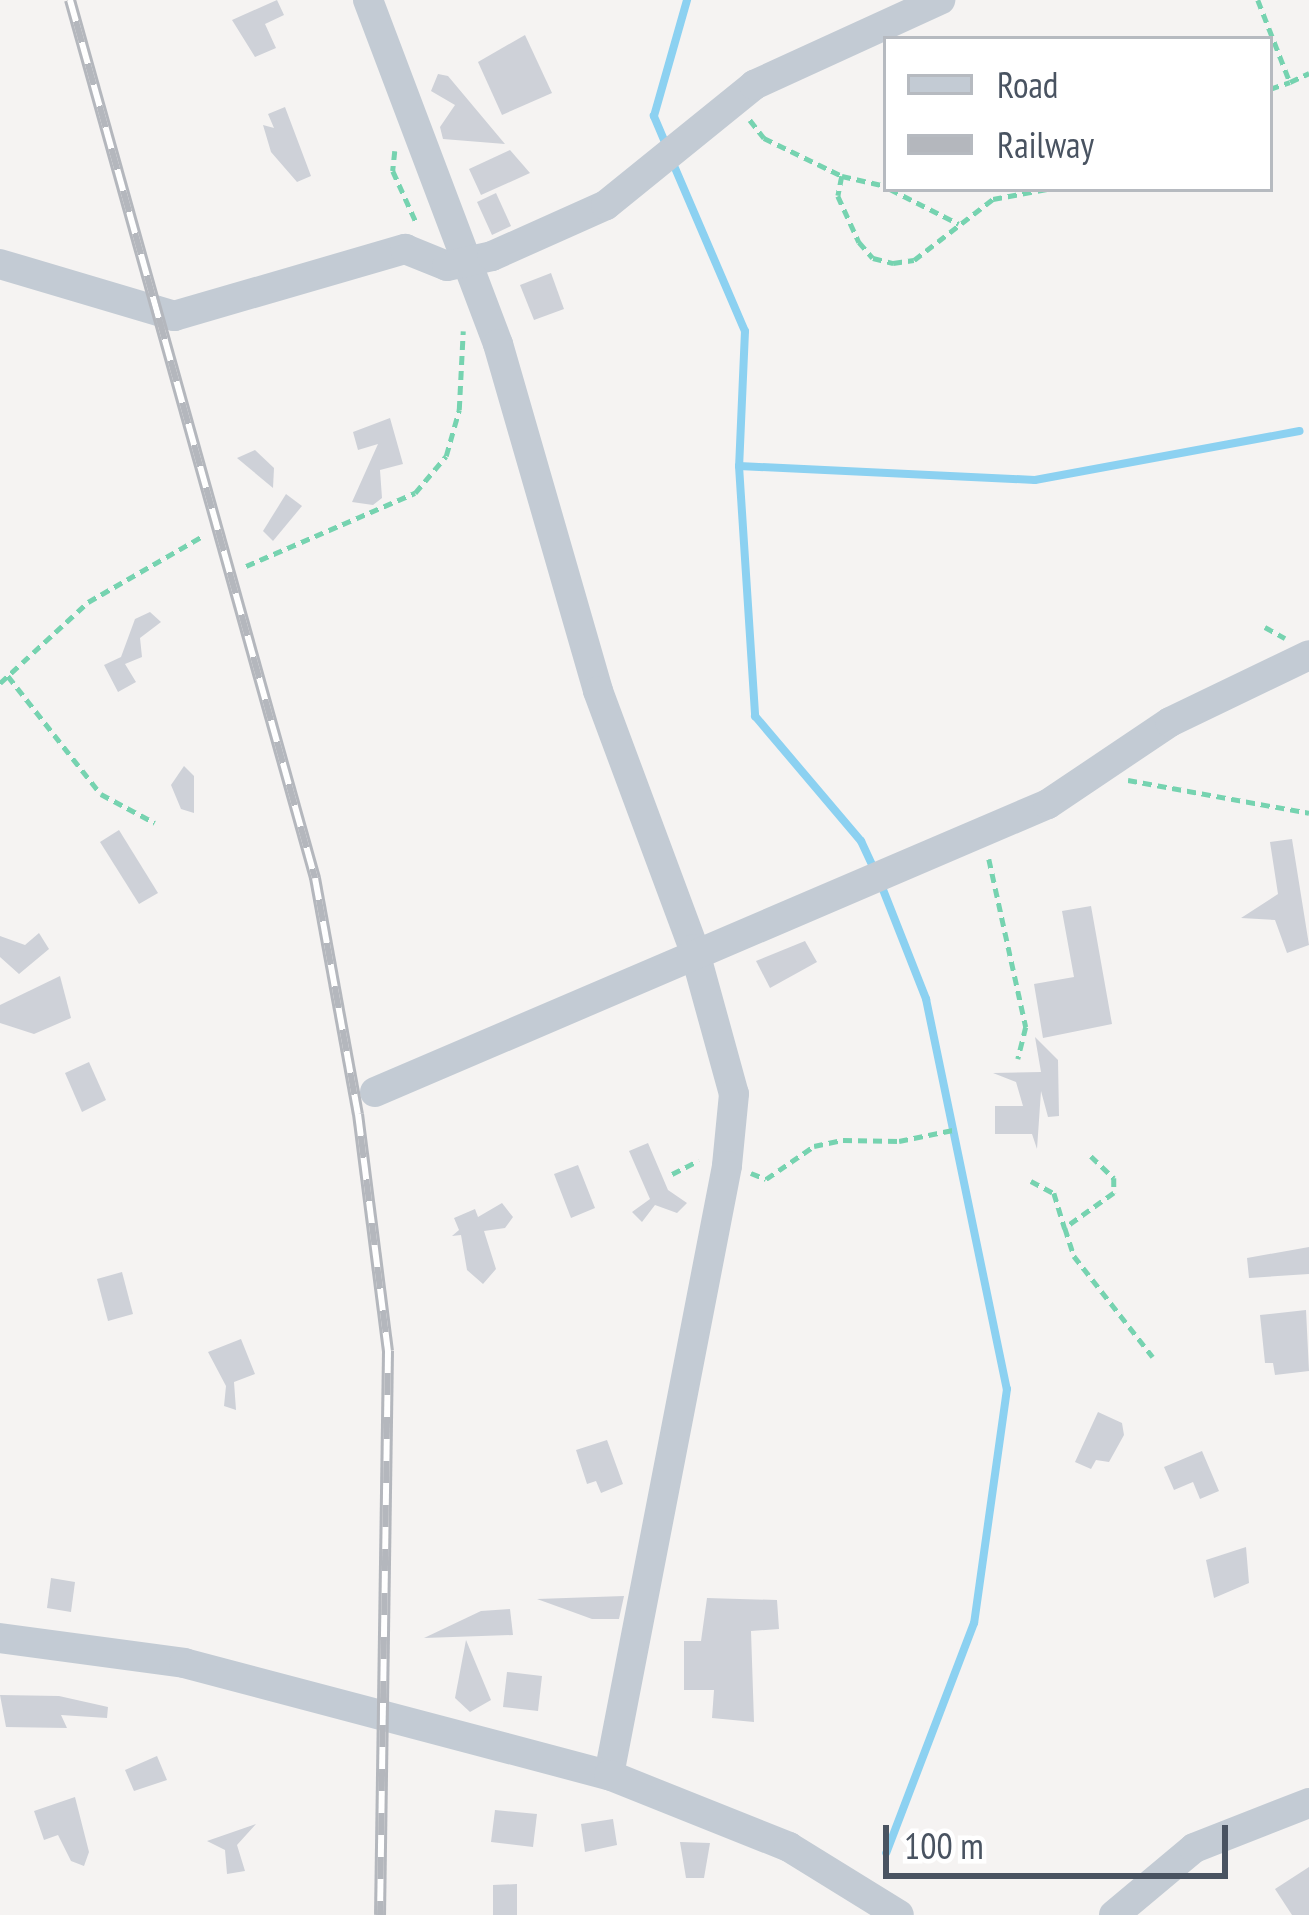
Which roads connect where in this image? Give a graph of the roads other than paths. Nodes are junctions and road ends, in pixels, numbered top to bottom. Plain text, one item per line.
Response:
1 (368, 0) edge
2 (940, 0) edge
3 (466, 257) junction
4 (0, 264) edge
5 (1309, 655) edge
6 (694, 949) junction
7 (375, 1092) dead end
8 (0, 1638) edge
9 (609, 1775) junction
10 (1309, 1802) edge
11 (899, 1915) edge
12 (1114, 1915) edge

1 - 3 street
2 - 3 street
3 - 4 street
3 - 6 street
5 - 6 street
6 - 7 street
6 - 9 street
8 - 9 street
9 - 11 street
10 - 12 street

